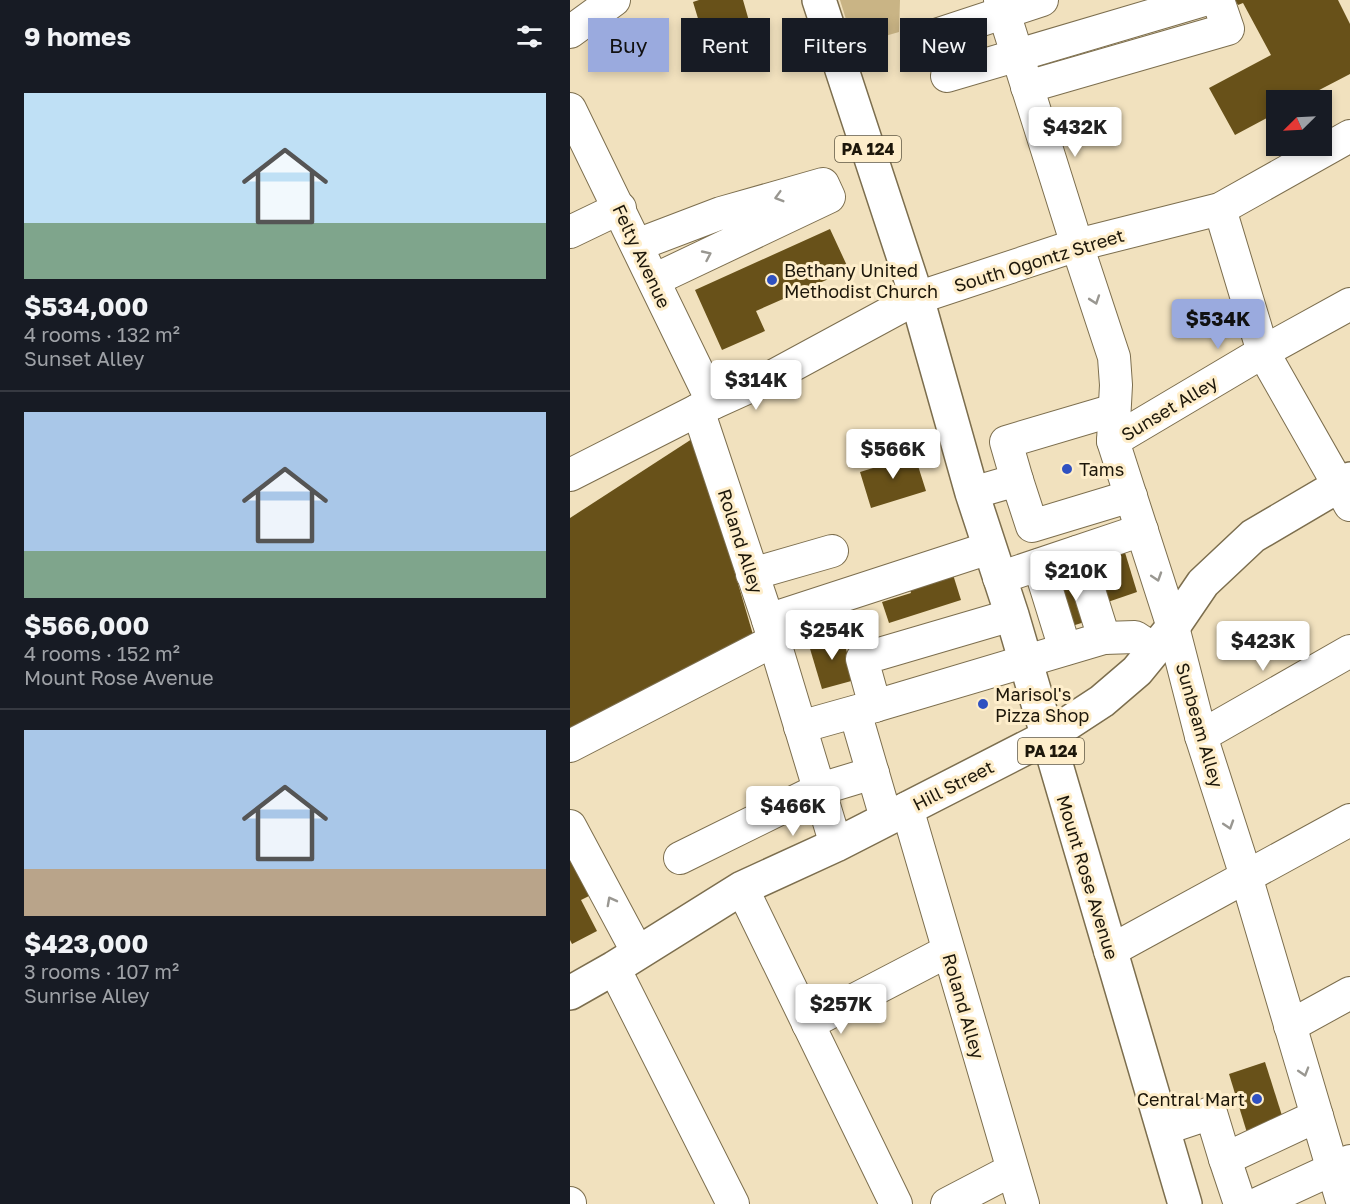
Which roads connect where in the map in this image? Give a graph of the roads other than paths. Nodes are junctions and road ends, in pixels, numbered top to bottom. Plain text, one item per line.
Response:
1 (614, 0) edge
2 (819, 0) edge
3 (1042, 0) edge
4 (1204, 0) edge
5 (1218, 0) edge
6 (1002, 6) edge
7 (974, 18) edge
8 (570, 32) edge
9 (1016, 55) junction
10 (947, 76) dead end
11 (1027, 87) junction
12 (570, 109) edge
13 (1350, 136) edge
14 (620, 208) junction
15 (1220, 209) junction
16 (570, 232) edge
17 (637, 245) junction
18 (1077, 245) junction
19 (654, 280) junction
20 (917, 298) junction
21 (1350, 304) edge
22 (1263, 352) junction
23 (706, 407) junction
24 (1114, 410) junction
25 (1113, 441) junction
26 (570, 475) edge
27 (1017, 480) junction
28 (1346, 490) edge
29 (972, 493) junction
30 (1131, 496) junction
31 (1142, 530) junction
32 (832, 551) dead end
33 (1077, 552) junction
34 (994, 563) junction
35 (1038, 565) junction
36 (752, 574) junction
37 (1012, 615) junction
38 (770, 630) junction
39 (1104, 638) junction
40 (1164, 639) junction
41 (1065, 649) junction
42 (1350, 651) edge
43 (1025, 661) junction
44 (865, 709) junction
45 (800, 727) junction
46 (1201, 736) junction
47 (1047, 737) junction
48 (570, 746) edge
49 (873, 773) junction
50 (820, 789) junction
51 (897, 813) junction
52 (1350, 820) edge
53 (570, 826) edge
54 (836, 845) junction
55 (680, 858) dead end
56 (1246, 876) junction
57 (742, 888) junction
58 (948, 951) junction
59 (1110, 951) junction
60 (626, 960) junction
61 (570, 993) edge
62 (1350, 993) edge
63 (808, 1024) junction
64 (1290, 1026) junction
65 (1317, 1116) junction
66 (1163, 1129) junction
67 (1225, 1159) junction
68 (1342, 1165) edge
69 (1012, 1170) junction
70 (733, 1204) edge
71 (896, 1204) edge
72 (947, 1204) edge
73 (1023, 1204) edge
74 (1185, 1204) edge
75 (1240, 1204) edge
76 (1257, 1204) edge
77 (1344, 1204) edge

1 - 8 street
2 - 20 main road, Mount Rose Avenue / PA 124
3 - 6 street
4 - 9 street
5 - 11 street
6 - 7 street
6 - 9 street, Sunbeam Alley
9 - 10 street
9 - 11 street, Sunbeam Alley
11 - 18 street, Sunbeam Alley
12 - 14 street, Felty Avenue
13 - 15 street, South Ogontz Street
14 - 16 street
14 - 17 street, Felty Avenue
15 - 18 street, South Ogontz Street
15 - 22 street
17 - 19 street, Felty Avenue
19 -> 17 street
18 - 20 street, South Ogontz Street
18 -> 24 street, Sunbeam Alley
19 - 23 street, Felty Avenue
20 - 23 street, South Ogontz Street
20 - 29 main road, Mount Rose Avenue / PA 124
21 - 22 street, Sunset Alley
22 - 25 street, Sunset Alley
22 - 28 street
23 - 26 street, South Ogontz Street
23 - 36 street, Roland Alley
24 - 25 street, Sunbeam Alley
24 - 27 street
25 - 30 street, Sunbeam Alley
27 - 29 street
27 - 30 street
28 - 40 main road, Hill Street
29 - 34 main road, Mount Rose Avenue / PA 124
30 - 31 street, Sunbeam Alley
31 - 33 street
31 -> 40 street, Sunbeam Alley
32 - 36 street
33 - 35 street
33 - 39 street
34 - 35 street
34 - 37 main road, Mount Rose Avenue / PA 124
34 - 38 street
35 - 41 street
36 - 38 street, Roland Alley
37 - 43 main road, Mount Rose Avenue / PA 124
37 - 44 street, Roland Alley
38 - 45 street, Roland Alley
38 - 48 street
39 - 40 street
39 - 41 street
40 - 46 street, Sunbeam Alley
40 - 47 main road, Hill Street
41 - 43 street
42 - 46 street
43 - 44 street
43 - 47 main road, Mount Rose Avenue / PA 124
44 - 45 street
44 - 49 street, Roland Alley
45 - 50 street, Roland Alley
46 -> 56 street, Sunbeam Alley
47 - 51 main road, Hill Street
47 - 59 main road, Mount Rose Avenue / PA 124
49 - 50 street
49 - 51 street, Roland Alley
50 - 54 street, Roland Alley
50 - 55 street
51 - 54 main road, Hill Street
51 - 58 street, Roland Alley
52 - 56 street
60 -> 53 street
54 - 57 main road, Hill Street
56 - 59 street
56 - 64 street, Sunbeam Alley
57 - 60 main road, Hill Street
57 - 63 street
58 - 63 street
58 - 69 street, Roland Alley
59 - 66 main road, Mount Rose Avenue / PA 124
60 - 61 main road, Hill Street
60 - 70 street
62 - 64 street
63 - 71 street
64 -> 65 street, Sunbeam Alley
65 - 67 street
65 - 68 street, Sunbeam Alley
66 - 67 street
66 - 74 main road, Mount Rose Avenue / PA 124
67 - 75 street
68 - 76 street
68 - 77 street, Sunbeam Alley
69 - 72 street
69 - 73 street, Roland Alley

